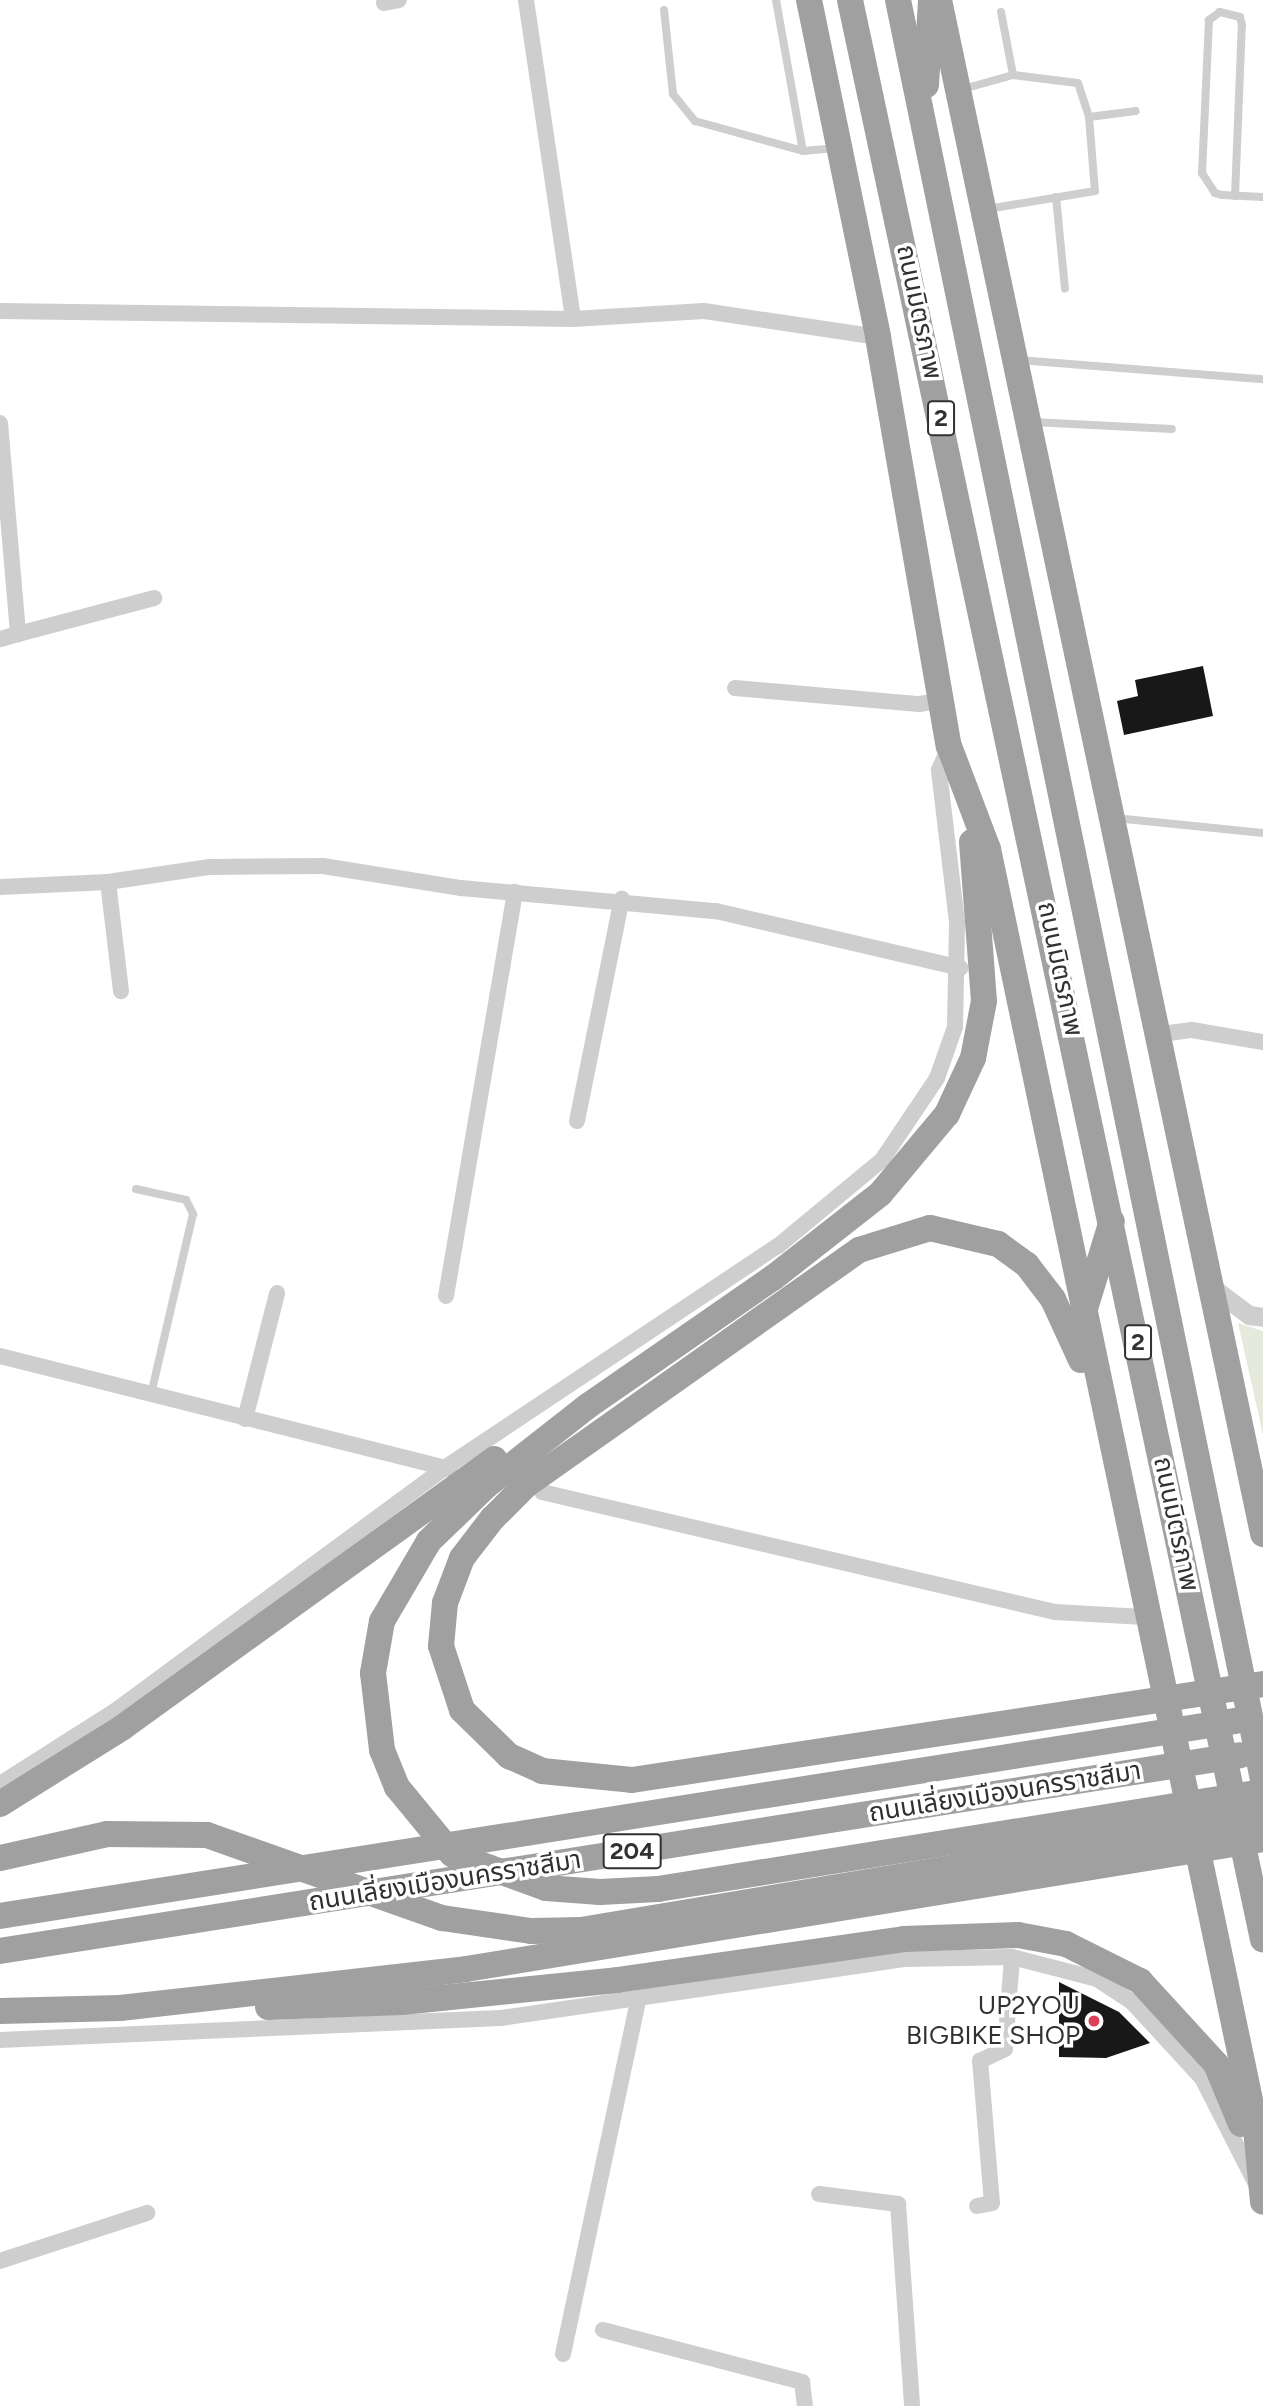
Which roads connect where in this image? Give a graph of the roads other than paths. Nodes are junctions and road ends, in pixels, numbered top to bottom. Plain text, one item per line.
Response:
1 (526, 0) edge
2 (776, 0) edge
3 (809, 0) edge
4 (850, 0) edge
5 (898, 0) edge
6 (931, 0) edge
7 (940, 0) edge
8 (664, 10) dead end
9 (1000, 12) dead end
10 (1013, 75) junction
11 (960, 90) junction
12 (1136, 111) dead end
13 (924, 113) junction
14 (1088, 117) junction
15 (839, 147) junction
16 (803, 150) junction
17 (1236, 196) junction
18 (1056, 197) junction
19 (1263, 197) edge
20 (986, 209) junction
21 (1065, 289) dead end
22 (0, 311) edge
23 (573, 319) junction
24 (878, 337) junction
25 (1019, 360) junction
26 (1263, 379) edge
27 (1032, 422) junction
28 (0, 423) edge
29 (1172, 429) dead end
30 (155, 598) dead end
31 (18, 634) junction
32 (0, 639) edge
33 (735, 688) dead end
34 (941, 701) junction
35 (949, 746) junction
36 (1115, 818) junction
37 (973, 821) junction
38 (1263, 833) edge
39 (108, 882) junction
40 (0, 887) edge
41 (515, 892) junction
42 (622, 898) junction
43 (960, 968) junction
44 (121, 991) dead end
45 (1162, 1034) junction
46 (1263, 1042) edge
47 (578, 1121) dead end
48 (136, 1189) dead end
49 (1113, 1219) junction
50 (1213, 1288) junction
51 (277, 1293) dead end
52 (446, 1296) dead end
53 (1083, 1316) junction
54 (1263, 1317) edge
55 (0, 1356) edge
56 (1096, 1381) junction
57 (150, 1396) junction
58 (589, 1405) junction
59 (245, 1419) junction
60 (448, 1470) junction
61 (543, 1495) dead end
62 (1262, 1529) edge
63 (1144, 1617) junction
64 (1263, 1684) edge
65 (1263, 1716) edge
66 (1263, 1751) edge
67 (1263, 1779) edge
68 (0, 1784) edge
69 (1263, 1792) edge
70 (0, 1804) edge
71 (1263, 1816) edge
72 (1263, 1839) edge
73 (1028, 1853) junction
74 (0, 1858) edge
75 (0, 1916) edge
76 (1263, 1940) edge
77 (0, 1951) edge
78 (1012, 1957) junction
79 (638, 2001) junction
80 (120, 2008) junction
81 (0, 2011) edge
82 (0, 2040) edge
83 (1255, 2149) junction
84 (819, 2194) dead end
85 (1262, 2198) edge
86 (977, 2206) dead end
87 (147, 2213) dead end
88 (0, 2261) edge
89 (603, 2330) dead end
90 (563, 2354) dead end
91 (805, 2406) edge
92 (912, 2406) edge

1 - 23 street
2 - 16 lane
3 - 15 highway
4 - 49 highway, ถนนมิตรภาพ / 2
5 - 13 highway, ถนนมิตรภาพ / 2
6 - 13 highway
7 - 11 highway
8 - 16 lane
9 - 10 lane
10 - 11 lane
10 - 14 lane
11 - 20 highway
12 - 14 lane
13 - 67 highway, ถนนมิตรภาพ / 2
14 - 18 lane
15 - 16 lane
15 - 24 highway
17 - 17 lane
17 - 19 lane
18 - 20 lane
18 - 21 lane
20 - 25 highway
22 - 23 street
23 - 24 street
24 - 34 highway
25 - 26 lane
25 - 27 highway
27 - 29 lane
27 - 36 highway
28 - 31 street
30 - 31 street
31 - 32 street
33 - 34 street
34 - 35 highway
35 - 37 highway
35 - 43 street
36 - 38 lane
36 - 45 highway
37 - 53 highway
37 - 58 highway
39 - 40 street
39 - 41 street
39 - 44 street
41 - 42 street
41 - 52 street
42 - 43 street
42 - 47 street
43 - 60 street
45 - 46 street
45 - 50 highway
48 - 57 lane
49 - 53 highway
49 - 76 highway, ถนนมิตรภาพ / 2
50 - 54 street
50 - 62 highway
51 - 59 street
53 - 56 highway
55 - 57 street
56 - 63 highway
56 - 64 highway
57 - 59 street
58 - 70 highway
58 - 73 highway
59 - 60 street
60 - 68 street
61 - 63 street
63 - 83 highway
65 - 75 highway, ถนนเลี่ยงเมืองนครราชสีมา / 204
66 - 77 highway, ถนนเลี่ยงเมืองนครราชสีมา / 204
69 - 73 highway
71 - 73 highway
72 - 73 highway
73 - 74 highway
73 - 80 highway
78 - 79 street
78 - 85 street
78 - 86 street
79 - 82 street
79 - 90 street
80 - 81 highway
80 - 83 highway
83 - 85 highway
84 - 92 street
87 - 88 street
89 - 91 street

